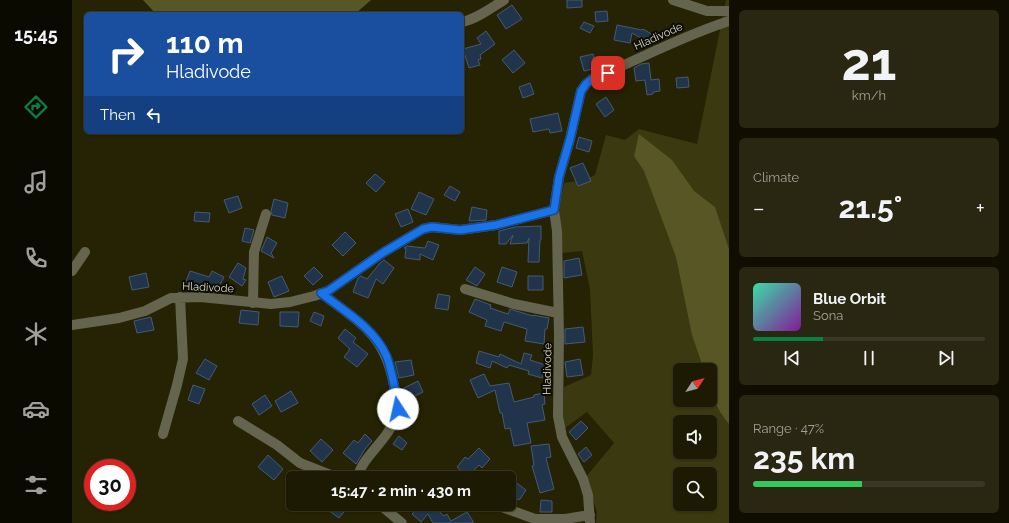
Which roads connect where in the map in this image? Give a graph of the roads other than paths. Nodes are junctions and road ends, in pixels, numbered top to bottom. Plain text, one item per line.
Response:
1 (504, 0) edge
2 (673, 0) edge
3 (729, 12) edge
4 (729, 21) edge
5 (464, 22) edge
6 (554, 210) junction
7 (266, 214) dead end
8 (85, 252) dead end
9 (72, 271) edge
10 (465, 289) dead end
11 (321, 293) junction
12 (180, 297) junction
13 (253, 303) junction
14 (558, 314) junction
15 (72, 325) edge
16 (238, 421) dead end
17 (163, 434) dead end
18 (320, 471) edge
19 (360, 471) edge
20 (387, 511) edge
21 (513, 511) edge
22 (590, 519) edge
23 (402, 523) edge

1 - 5 street
2 - 3 street
4 - 6 street, Hladivode
6 - 11 street, Hladivode
6 - 14 street, Hladivode
7 - 13 street
8 - 9 street
10 - 14 street
11 - 13 street, Hladivode
11 - 19 street
12 - 13 street, Hladivode
12 - 15 street, Hladivode
12 - 17 street
14 - 22 street, Hladivode
16 - 18 street
20 - 23 street
21 - 22 street

